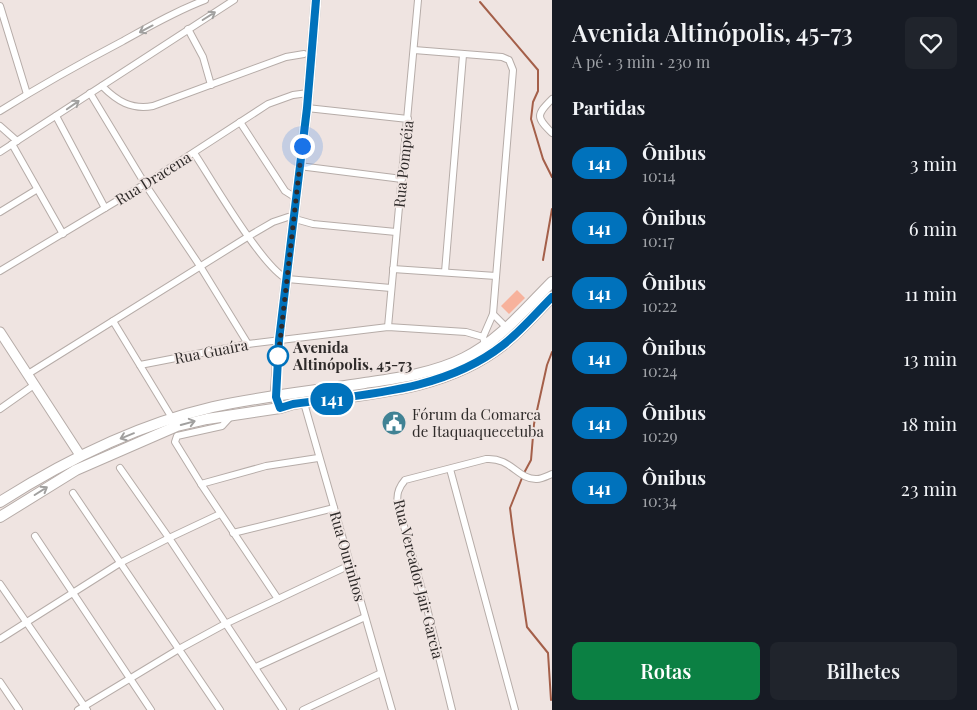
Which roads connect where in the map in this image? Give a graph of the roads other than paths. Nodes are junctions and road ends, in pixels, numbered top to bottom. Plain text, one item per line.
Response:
1 (205, 0) edge
2 (234, 0) edge
3 (316, 0) edge
4 (418, 0) edge
5 (0, 6) edge
6 (188, 29) junction
7 (414, 50) junction
8 (304, 54) dead end
9 (463, 55) junction
10 (211, 84) junction
11 (102, 86) junction
12 (90, 93) junction
13 (308, 93) junction
14 (28, 94) junction
15 (552, 98) edge
16 (307, 108) junction
17 (0, 111) edge
18 (56, 116) junction
19 (408, 119) junction
20 (240, 122) junction
21 (0, 126) edge
22 (552, 133) edge
23 (14, 142) junction
24 (0, 152) edge
25 (194, 152) junction
26 (299, 166) junction
27 (402, 179) junction
28 (145, 184) junction
29 (36, 190) junction
30 (296, 198) junction
31 (105, 208) junction
32 (0, 212) edge
33 (294, 219) junction
34 (396, 232) junction
35 (63, 234) junction
36 (248, 236) junction
37 (200, 266) junction
38 (393, 269) junction
39 (0, 272) edge
40 (445, 272) junction
41 (496, 276) junction
42 (287, 279) junction
43 (552, 282) edge
44 (391, 288) junction
45 (552, 297) edge
46 (493, 314) junction
47 (113, 321) junction
48 (388, 327) junction
49 (507, 328) junction
50 (1, 335) edge
51 (279, 340) junction
52 (484, 341) junction
53 (248, 344) junction
54 (140, 365) junction
55 (28, 374) junction
56 (34, 385) junction
57 (345, 386) junction
58 (276, 397) junction
59 (304, 403) junction
60 (0, 408) edge
61 (280, 408) junction
62 (233, 414) junction
63 (172, 418) junction
64 (80, 455) junction
65 (318, 458) junction
66 (120, 468) dead end
67 (450, 469) junction
68 (552, 474) edge
69 (200, 484) junction
70 (73, 493) dead end
71 (0, 502) edge
72 (334, 508) junction
73 (220, 514) junction
74 (0, 517) edge
75 (233, 533) junction
76 (35, 536) dead end
77 (169, 538) junction
78 (120, 563) junction
79 (350, 565) junction
80 (0, 584) edge
81 (72, 593) junction
82 (278, 599) junction
83 (365, 617) junction
84 (26, 622) junction
85 (225, 624) junction
86 (0, 639) edge
87 (179, 650) junction
88 (256, 668) junction
89 (381, 674) junction
90 (130, 678) junction
91 (0, 682) edge
92 (83, 709) edge
93 (19, 710) edge
94 (151, 710) edge
95 (220, 710) edge
96 (283, 710) edge
97 (303, 710) edge
98 (392, 710) edge
99 (452, 710) edge
100 (515, 710) edge

1 -> 14 street
6 -> 2 street
3 - 13 main road
4 - 7 street, Rua Pompéia
5 - 14 street
6 - 10 street
6 - 11 street
7 - 9 street
7 - 19 street, Rua Pompéia
8 - 10 street
9 - 40 street
9 - 41 street
10 - 11 street
11 - 12 street
18 -> 12 street
12 - 28 street
13 - 16 main road
13 - 20 street, Rua Dracena
14 - 17 street
15 - 22 street
16 - 19 street
16 - 26 main road
18 - 23 street
18 - 31 street
19 - 27 street, Rua Pompéia
20 - 25 street, Rua Dracena
20 - 30 street
21 - 23 street
23 - 24 street
23 - 29 street
25 - 28 street, Rua Dracena
25 - 36 street
26 - 27 street
26 - 30 main road
27 - 34 street, Rua Pompéia
28 - 31 street, Rua Dracena
28 - 37 street
29 - 32 street
29 - 35 street
30 - 33 main road
31 - 35 street, Rua Dracena
33 - 34 street
33 - 36 street
33 - 42 main road
34 - 38 street, Rua Pompéia
35 - 39 street, Rua Dracena
36 - 37 street
36 - 42 street
37 - 47 street
37 - 53 street
38 - 40 street
38 - 44 street, Rua Pompéia
40 - 41 street
41 - 46 street
42 - 44 street
42 - 51 main road
43 - 49 main road
44 - 48 street, Rua Pompéia
45 - 59 main road
46 - 49 street
46 - 52 street
47 - 54 street
47 - 55 street
48 - 51 street, Rua Guaíra
48 - 52 street, Rua Guaíra
49 - 52 main road
50 - 55 main road
51 - 53 street, Rua Guaíra
51 - 58 main road
52 - 57 main road
53 - 54 street, Rua Guaíra
54 - 63 street
55 - 56 main road
56 - 60 street
56 - 64 main road
57 - 58 main road
57 - 59 main road
58 - 61 main road
58 - 63 main road
59 - 61 main road
59 - 65 street, Rua Ourinhos
61 - 62 main road
62 - 69 street
74 -> 62 main road
63 -> 64 main road
64 - 71 main road
65 - 69 street
65 - 72 street, Rua Ourinhos
66 - 77 street
67 - 68 street, Rua Vereador Jair Garcia
67 - 99 street, Rua Vereador Jair Garcia
67 - 100 street
69 - 73 street
70 - 78 street
72 - 75 street
72 - 79 street, Rua Ourinhos
73 - 75 street
73 - 77 street
75 - 82 street
76 - 81 street
77 - 78 street
77 - 85 street
78 - 81 street
78 - 87 street
79 - 82 street
79 - 83 street, Rua Ourinhos
80 - 84 street
81 - 84 street
81 - 90 street
82 - 85 street
83 - 88 street
83 - 89 street, Rua Ourinhos
84 - 86 street
84 - 92 street
85 - 87 street
85 - 88 street
87 - 90 street
87 - 95 street
88 - 96 street
89 - 97 street
89 - 98 street, Rua Ourinhos
90 - 92 street
90 - 94 street
91 - 93 street

